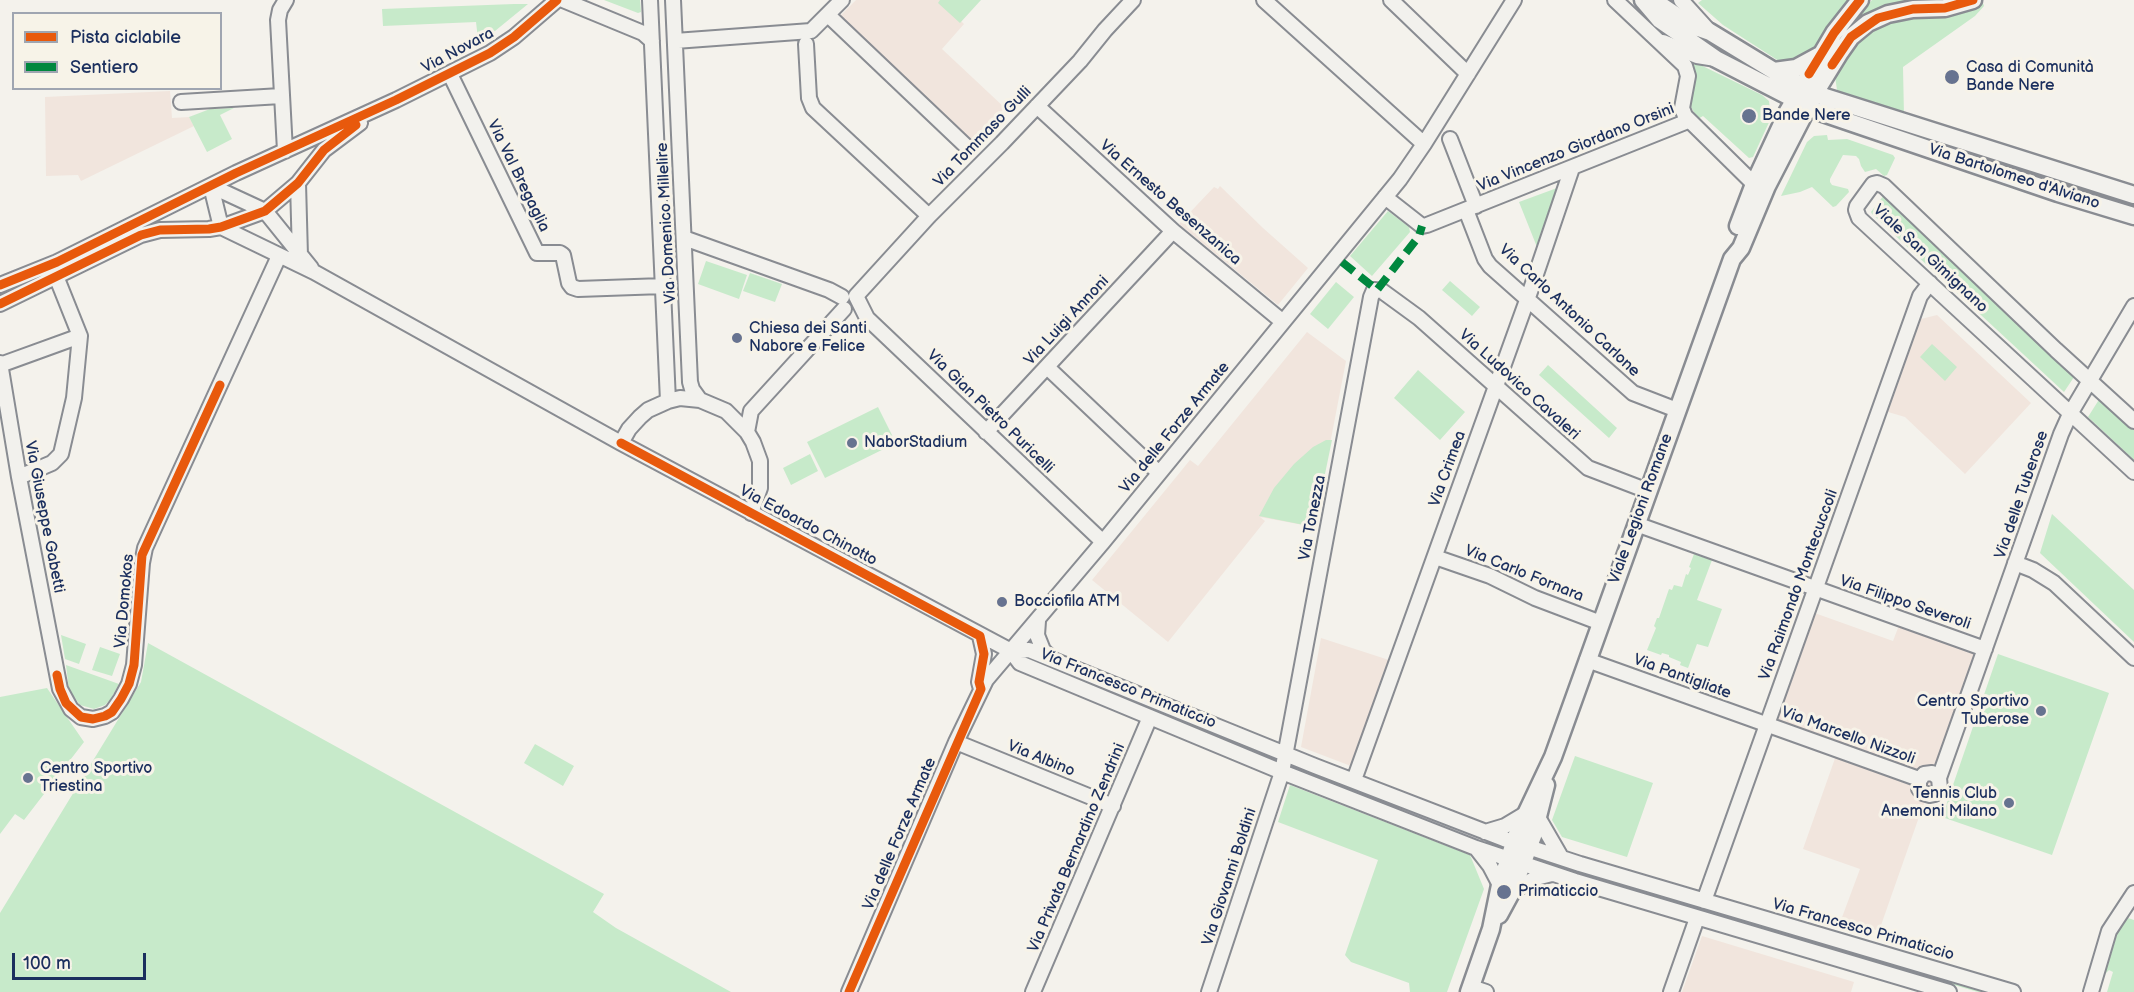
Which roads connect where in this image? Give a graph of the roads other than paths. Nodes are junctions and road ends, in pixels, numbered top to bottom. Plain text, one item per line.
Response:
1 (286, 0) edge
2 (557, 0) edge
3 (563, 0) edge
4 (650, 0) edge
5 (673, 0) edge
6 (842, 0) edge
7 (1133, 0) edge
8 (1264, 0) edge
9 (1391, 0) edge
10 (1514, 0) edge
11 (1615, 0) edge
12 (1643, 0) edge
13 (1653, 0) edge
14 (1681, 0) edge
15 (1860, 0) edge
16 (1973, 0) edge
17 (828, 15) junction
18 (1710, 32) junction
19 (675, 40) junction
20 (1658, 40) junction
21 (652, 41) junction
22 (806, 44) dead end
23 (1716, 59) junction
24 (1826, 60) junction
25 (450, 74) junction
26 (1468, 74) junction
27 (1770, 78) junction
28 (281, 96) junction
29 (1805, 96) junction
30 (396, 100) junction
31 (181, 102) dead end
32 (1037, 106) junction
33 (1853, 107) junction
34 (1838, 119) junction
35 (1688, 121) junction
36 (1782, 123) junction
37 (1879, 124) junction
38 (1896, 129) junction
39 (1450, 139) dead end
40 (1424, 144) junction
41 (968, 148) dead end
42 (285, 151) junction
43 (1782, 158) junction
44 (1572, 168) junction
45 (2076, 177) junction
46 (298, 183) junction
47 (1754, 184) junction
48 (211, 186) junction
49 (2134, 195) edge
50 (1385, 197) junction
51 (2069, 197) junction
52 (1471, 208) junction
53 (266, 211) junction
54 (930, 216) junction
55 (2134, 216) edge
56 (221, 227) junction
57 (1173, 231) junction
58 (684, 238) junction
59 (279, 256) junction
60 (300, 256) junction
61 (1732, 259) junction
62 (314, 272) junction
63 (56, 276) junction
64 (1930, 283) junction
65 (0, 285) edge
66 (663, 286) junction
67 (1377, 290) joint
68 (1527, 299) junction
69 (850, 301) junction
70 (0, 304) edge
71 (2134, 308) edge
72 (1283, 322) junction
73 (80, 336) junction
74 (2103, 358) junction
75 (0, 364) edge
76 (2072, 365) junction
77 (1047, 367) junction
78 (2091, 381) junction
79 (1496, 384) junction
80 (700, 400) junction
81 (668, 401) junction
82 (1677, 410) junction
83 (726, 411) junction
84 (751, 411) junction
85 (2070, 414) junction
86 (2134, 421) edge
87 (747, 432) junction
88 (986, 432) junction
89 (621, 443) junction
90 (1160, 472) junction
91 (2134, 472) edge
92 (19, 477) junction
93 (1648, 491) junction
94 (751, 513) junction
95 (1636, 524) junction
96 (1103, 542) junction
97 (1435, 556) junction
98 (2015, 563) junction
99 (1815, 588) junction
100 (1038, 621) junction
101 (1600, 623) junction
102 (980, 636) junction
103 (1985, 649) junction
104 (1011, 651) junction
105 (2134, 658) edge
106 (1052, 660) junction
107 (1587, 660) junction
108 (57, 675) joint
109 (1115, 686) junction
110 (981, 689) junction
111 (1108, 700) junction
112 (1150, 717) junction
113 (1209, 724) junction
114 (1766, 724) junction
115 (1226, 730) junction
116 (1203, 738) junction
117 (956, 742) junction
118 (1218, 744) junction
119 (1286, 754) junction
120 (1315, 766) junction
121 (1282, 772) junction
122 (1939, 778) joint
123 (1354, 780) junction
124 (1310, 782) junction
125 (1113, 806) junction
126 (1532, 817) junction
127 (1457, 822) junction
128 (1485, 832) junction
129 (1448, 837) junction
130 (1522, 844) junction
131 (1476, 848) junction
132 (1561, 857) junction
133 (1515, 861) junction
134 (1554, 874) junction
135 (1506, 888) junction
136 (2134, 893) edge
137 (1704, 901) junction
138 (1697, 918) junction
139 (1475, 990) edge
140 (849, 992) edge
141 (1033, 992) edge
142 (1209, 992) edge
143 (1671, 992) edge
144 (1949, 992) edge
145 (2013, 992) edge
146 (2091, 992) edge

1 - 28 street
2 - 25 street, Via Novara
3 - 21 street
4 - 21 street, Via Domenico Millelire
5 - 19 street, Via Domenico Millelire
6 - 17 street
7 - 32 street, Via Tommaso Gulli
8 - 40 street
9 - 26 street
10 - 26 street, Via delle Forze Armate
11 - 20 street
12 - 23 main road
13 - 18 main road
14 - 18 street
15 - 24 main road
16 - 24 main road
17 - 19 street
17 - 41 street
18 - 27 main road
19 - 58 street, Via Domenico Millelire
20 - 23 street
20 - 35 street
21 - 66 street, Via Domenico Millelire
22 - 54 street
23 - 27 main road
24 - 27 main road
24 - 29 main road
24 - 33 main road
25 - 30 street, Via Novara
25 - 66 street, Via Val Bregaglia
26 - 40 street, Via delle Forze Armate
27 - 29 main road
27 - 36 main road
28 - 31 street
28 - 42 street
29 - 33 main road
29 - 34 main road
29 - 36 main road, Viale Legioni Romane
29 - 43 main road, Viale Legioni Romane
30 - 42 street, Via Novara
30 - 46 street, Via Novara
32 - 54 street, Via Tommaso Gulli
32 - 57 street, Via Ernesto Besenzanica
33 - 37 main road
34 - 37 main road
34 - 43 main road
35 - 44 street, Via Vincenzo Giordano Orsini
35 - 47 street
36 - 47 main road, Viale Legioni Romane
37 - 38 main road
38 - 45 main road, Via Bartolomeo d'Alviano
38 - 51 main road, Via Bartolomeo d'Alviano
39 - 52 street, Via Vincenzo Giordano Orsini
40 - 50 street, Via delle Forze Armate
42 - 48 street, Via Novara
43 - 61 main road, Viale Legioni Romane
44 - 52 street, Via Vincenzo Giordano Orsini
44 - 68 street, Via Crimea
45 - 49 main road, Via Bartolomeo d'Alviano
45 - 51 main road
46 - 53 street, Via Novara
46 - 60 street
47 - 61 main road, Viale Legioni Romane
48 - 53 street
48 - 56 street
48 - 65 street, Via Novara
50 - 52 street, Via Vincenzo Giordano Orsini
50 - 72 street, Via delle Forze Armate
51 - 55 main road, Via Bartolomeo d'Alviano
52 - 68 street, Via Carlo Antonio Carlone
53 - 56 street
53 - 60 street
54 - 69 street, Via Tommaso Gulli
56 - 59 street, Via Edoardo Chinotto
56 - 63 street
57 - 72 street, Via Ernesto Besenzanica
57 - 77 street, Via Luigi Annoni
58 - 69 street
58 - 80 street, Via Domenico Millelire
59 - 62 street, Via Edoardo Chinotto
59 - 108 street, Via Domokos
60 - 62 street
61 - 82 main road, Viale Legioni Romane
62 - 89 street, Via Edoardo Chinotto
63 - 70 street
63 - 73 street
64 - 76 street, Viale San Gimignano
64 - 85 street, Viale San Gimignano
64 - 99 street, Via Raimondo Montecuccoli
66 - 81 street, Via Domenico Millelire
67 - 79 street, Via Ludovico Cavaleri
67 - 119 street, Via Tonezza
68 - 79 street, Via Crimea
68 - 82 street, Via Carlo Antonio Carlone
69 - 84 street, Via Tommaso Gulli
69 - 88 street, Via Gian Pietro Puricelli
71 - 74 street, Via delle Tuberose
72 - 90 street, Via delle Forze Armate
73 - 75 street
73 - 92 street
74 - 76 street
74 - 78 street, Via delle Tuberose
75 - 92 street, Via Giuseppe Gabetti
76 - 78 street, Viale San Gimignano
77 - 88 street, Via Luigi Annoni
77 - 90 street
78 - 85 street, Via delle Tuberose
78 - 86 street, Viale San Gimignano
79 - 93 street, Via Ludovico Cavaleri
79 - 97 street, Via Crimea
80 - 81 street
80 - 83 street
81 - 89 street
82 - 93 main road, Viale Legioni Romane
83 - 84 street
83 - 87 street
84 - 87 street
85 - 91 street, Viale San Gimignano
85 - 98 street, Via delle Tuberose
87 - 94 street
88 - 96 street, Via Gian Pietro Puricelli
89 - 94 street, Via Edoardo Chinotto
90 - 96 street, Via delle Forze Armate
92 - 108 street, Via Giuseppe Gabetti
93 - 95 main road, Viale Legioni Romane
94 - 102 street, Via Edoardo Chinotto
95 - 99 street, Via Filippo Severoli
95 - 101 main road, Viale Legioni Romane
96 - 100 street, Via delle Forze Armate
97 - 101 street, Via Carlo Fornara
97 - 123 street, Via Crimea
98 - 103 street, Via delle Tuberose
98 - 105 street
99 - 103 street, Via Filippo Severoli
99 - 114 street, Via Raimondo Montecuccoli
100 - 104 street, Via delle Forze Armate
100 - 106 street
101 - 107 main road, Viale Legioni Romane
102 - 104 street, Via Edoardo Chinotto
102 - 110 street
103 - 122 street, Via delle Tuberose
104 - 106 street, Via Francesco Primaticcio
104 - 110 street, Via delle Forze Armate
104 - 111 street, Via Francesco Primaticcio
106 - 109 street, Via Francesco Primaticcio
107 - 114 street, Via Pantigliate
107 - 126 main road, Viale Legioni Romane
109 - 111 street
109 - 113 street, Via Francesco Primaticcio
110 - 117 street, Via delle Forze Armate
111 - 112 street, Via Francesco Primaticcio
112 - 116 street, Via Francesco Primaticcio
112 - 125 street, Via Privata Bernardino Zendrini
113 - 115 street, Via Francesco Primaticcio
113 - 116 street
114 - 122 street, Via Marcello Nizzoli
114 - 137 street, Via Raimondo Montecuccoli
115 - 118 street
115 - 119 street, Via Francesco Primaticcio
116 - 118 street, Via Francesco Primaticcio
117 - 125 street, Via Albino
117 - 140 street, Via delle Forze Armate
118 - 121 street, Via Francesco Primaticcio
119 - 120 street, Via Francesco Primaticcio
119 - 121 street, Via Tonezza
120 - 123 street, Via Francesco Primaticcio
120 - 124 street
121 - 124 street, Via Francesco Primaticcio
121 - 142 street, Via Giovanni Boldini
123 - 127 street, Via Francesco Primaticcio
124 - 129 street, Via Francesco Primaticcio
125 - 141 street, Via Privata Bernardino Zendrini
126 - 128 street
126 - 130 main road, Viale Legioni Romane
126 - 132 street
127 - 128 street, Via Francesco Primaticcio
127 - 129 street
128 - 130 street, Via Francesco Primaticcio
129 - 131 street, Via Francesco Primaticcio
130 - 132 street
130 - 133 main road, Viale Legioni Romane
131 - 133 street, Via Francesco Primaticcio
131 - 135 street
132 - 137 street, Via Francesco Primaticcio
133 - 134 street, Via Francesco Primaticcio
133 - 135 main road, Viale Legioni Romane
134 - 135 street
134 - 138 street, Via Francesco Primaticcio
135 - 139 main road, Viale Legioni Romane
136 - 146 street
137 - 138 street
137 - 145 street, Via Francesco Primaticcio
138 - 143 street
138 - 144 street, Via Francesco Primaticcio

